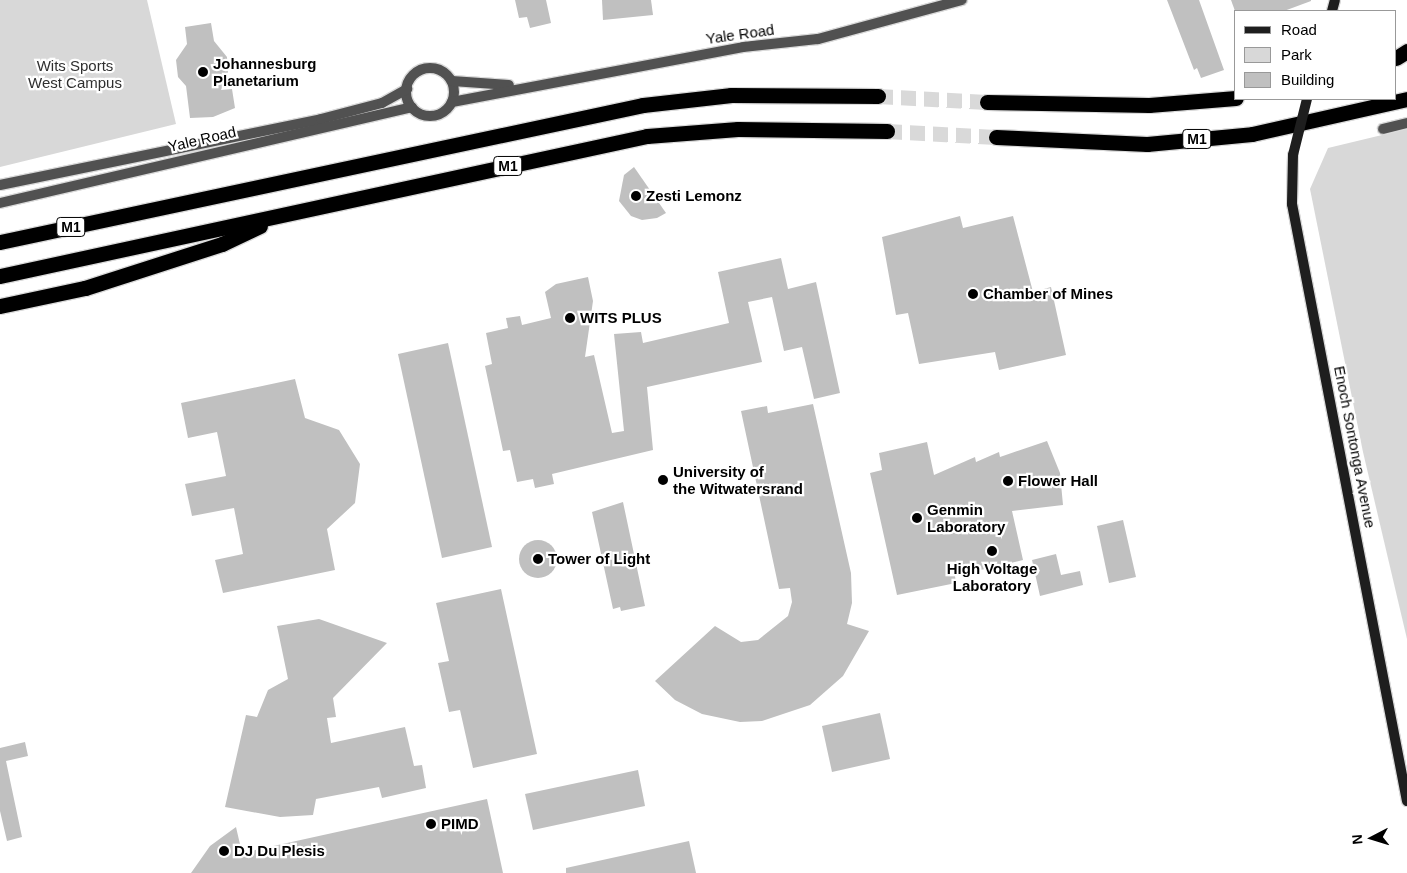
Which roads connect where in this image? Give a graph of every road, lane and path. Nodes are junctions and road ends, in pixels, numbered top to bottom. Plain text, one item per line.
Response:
1 (962, 0) edge
2 (452, 82) junction
3 (520, 86) junction
4 (407, 89) junction
5 (878, 96) tunnel mouth
6 (1234, 98) edge
7 (1403, 99) edge
8 (1307, 100) edge
9 (452, 102) junction
10 (987, 102) tunnel mouth
11 (412, 107) junction
12 (1407, 123) edge
13 (1383, 130) dead end
14 (887, 131) tunnel mouth
15 (996, 137) tunnel mouth
16 (221, 145) junction
17 (0, 185) edge
18 (0, 204) edge
19 (273, 218) junction
20 (0, 242) edge
21 (0, 276) edge
22 (0, 306) edge
23 (1407, 801) edge

1 - 3 street, Yale Road
2 - 3 street, Yale Road
2 - 4 street
2 - 9 street
3 - 9 street, Yale Road
4 - 11 street
4 - 16 street, Yale Road
5 - 20 highway, M1
6 - 10 highway
7 - 15 highway, M1
8 - 23 main road, Enoch Sontonga Avenue, bridge
9 - 11 street
11 - 16 street, Yale Road
12 - 13 street
14 - 19 highway, M1
16 - 17 street, Yale Road
16 - 18 street, Yale Road
19 - 21 highway, M1
19 - 22 highway

